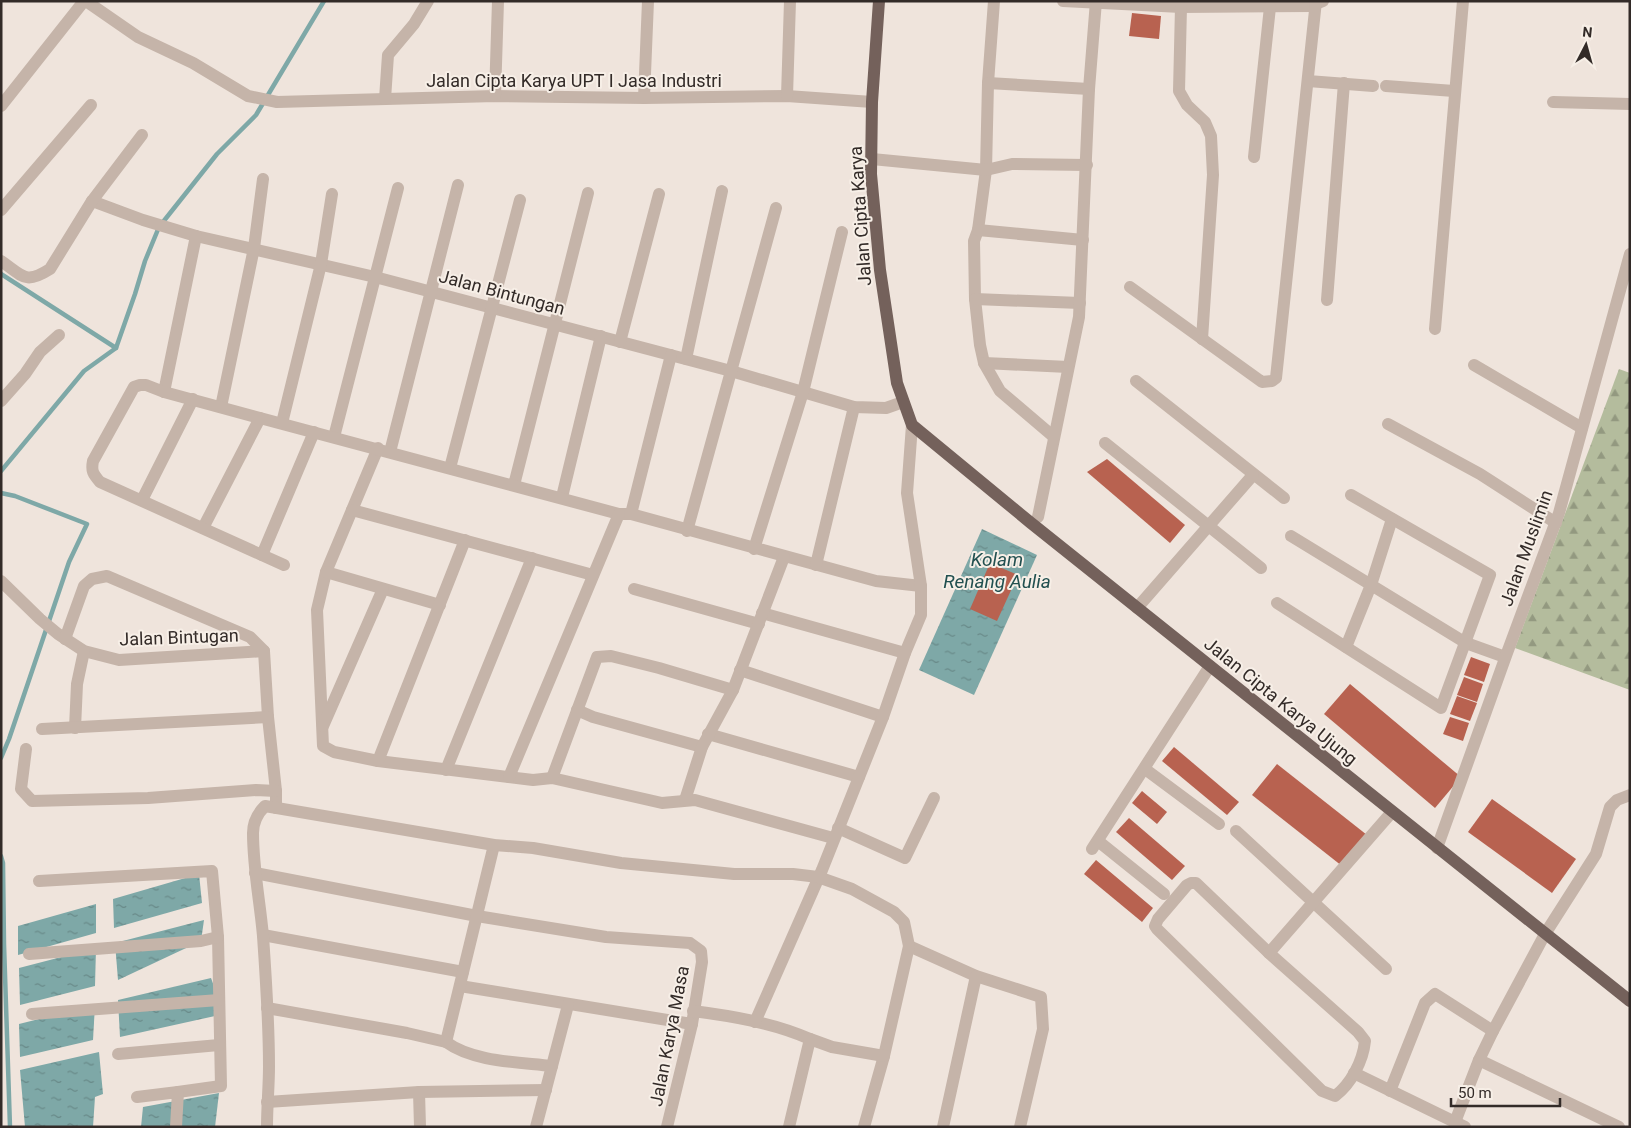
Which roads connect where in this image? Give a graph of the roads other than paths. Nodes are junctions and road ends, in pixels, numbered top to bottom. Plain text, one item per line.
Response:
1 (85, 1) edge
2 (428, 1) edge
3 (498, 1) edge
4 (648, 1) edge
5 (790, 1) edge
6 (879, 1) edge
7 (994, 1) edge
8 (1063, 1) edge
9 (1463, 1) edge
10 (1096, 2) edge
11 (1318, 2) edge
12 (1181, 7) junction
13 (1270, 7) junction
14 (1308, 81) junction
15 (988, 83) junction
16 (1344, 83) junction
17 (1089, 89) junction
18 (1454, 91) junction
19 (495, 96) junction
20 (787, 96) junction
21 (644, 98) junction
22 (385, 99) junction
23 (872, 102) junction
24 (1553, 102) dead end
25 (1630, 104) edge
26 (91, 105) dead end
27 (1, 106) edge
28 (142, 135) dead end
29 (1254, 157) dead end
30 (872, 159) junction
31 (1086, 165) junction
32 (986, 170) junction
33 (264, 179) dead end
34 (458, 184) dead end
35 (398, 188) dead end
36 (722, 191) dead end
37 (588, 193) dead end
38 (332, 194) dead end
39 (659, 194) dead end
40 (520, 200) dead end
41 (92, 201) junction
42 (776, 208) dead end
43 (1, 210) edge
44 (978, 230) junction
45 (842, 232) dead end
46 (196, 236) junction
47 (1083, 240) junction
48 (254, 248) junction
49 (1630, 254) edge
50 (1, 261) edge
51 (321, 264) junction
52 (375, 277) junction
53 (1130, 287) dead end
54 (431, 291) junction
55 (975, 299) junction
56 (1327, 300) dead end
57 (1080, 303) junction
58 (492, 308) junction
59 (555, 324) junction
60 (1435, 329) dead end
61 (59, 336) dead end
62 (600, 336) junction
63 (1202, 339) junction
64 (620, 342) junction
65 (671, 355) junction
66 (686, 359) junction
67 (984, 363) junction
68 (1474, 365) dead end
69 (1068, 367) junction
70 (731, 371) junction
71 (1136, 381) dead end
72 (164, 392) junction
73 (803, 392) junction
74 (193, 399) junction
75 (1, 401) edge
76 (903, 402) junction
77 (221, 407) junction
78 (854, 407) junction
79 (260, 418) junction
80 (282, 423) junction
81 (1388, 424) dead end
82 (912, 425) junction
83 (1582, 428) junction
84 (314, 432) junction
85 (334, 437) junction
86 (1054, 437) junction
87 (1105, 443) dead end
88 (384, 450) junction
89 (450, 468) junction
90 (1253, 475) junction
91 (514, 485) junction
92 (1351, 495) dead end
93 (562, 497) junction
94 (1284, 498) dead end
95 (142, 500) junction
96 (352, 510) junction
97 (625, 514) junction
98 (1038, 517) dead end
99 (1392, 519) junction
100 (1556, 523) junction
101 (1209, 526) junction
102 (202, 528) junction
103 (687, 531) junction
104 (1291, 536) dead end
105 (465, 540) junction
106 (754, 549) junction
107 (262, 555) junction
108 (784, 557) junction
109 (532, 558) junction
110 (284, 565) dead end
111 (816, 565) junction
112 (1261, 568) dead end
113 (326, 572) junction
114 (593, 575) junction
115 (1, 581) edge
116 (1371, 585) junction
117 (921, 586) junction
118 (383, 588) junction
119 (634, 589) dead end
120 (1277, 603) dead end
121 (440, 605) junction
122 (1138, 608) junction
123 (761, 618) junction
124 (62, 637) junction
125 (1466, 643) junction
126 (1346, 647) junction
127 (84, 651) junction
128 (264, 651) junction
129 (905, 652) junction
130 (1505, 657) junction
131 (1210, 666) junction
132 (740, 670) junction
133 (732, 690) junction
134 (577, 710) junction
135 (883, 716) junction
136 (268, 717) junction
137 (75, 728) junction
138 (42, 730) dead end
139 (322, 730) junction
140 (708, 734) junction
141 (702, 747) junction
142 (26, 749) dead end
143 (378, 762) junction
144 (1144, 769) junction
145 (446, 770) junction
146 (859, 776) junction
147 (509, 777) junction
148 (552, 778) junction
149 (276, 791) junction
150 (1630, 794) edge
151 (934, 798) dead end
152 (685, 800) junction
153 (276, 808) junction
154 (1392, 812) junction
155 (1218, 824) dead end
156 (1236, 831) dead end
157 (836, 833) junction
158 (494, 845) junction
159 (1437, 848) junction
160 (255, 873) junction
161 (818, 877) junction
162 (39, 881) dead end
163 (1164, 894) dead end
164 (1314, 902) junction
165 (477, 916) junction
166 (1545, 934) junction
167 (263, 935) junction
168 (218, 937) junction
169 (909, 946) junction
170 (1269, 953) junction
171 (29, 954) dead end
172 (1386, 969) dead end
173 (463, 972) junction
174 (976, 976) junction
175 (460, 986) junction
176 (219, 1000) junction
177 (1630, 1001) edge
178 (568, 1005) junction
179 (267, 1008) junction
180 (693, 1011) junction
181 (32, 1014) dead end
182 (755, 1022) junction
183 (692, 1024) junction
184 (1493, 1031) junction
185 (810, 1039) junction
186 (446, 1042) junction
187 (219, 1045) junction
188 (118, 1054) dead end
189 (884, 1056) junction
190 (1479, 1060) junction
191 (552, 1066) junction
192 (1354, 1074) junction
193 (546, 1090) junction
194 (1390, 1091) junction
195 (178, 1092) junction
196 (419, 1092) junction
197 (137, 1096) dead end
198 (266, 1102) junction
199 (1460, 1124) edge
200 (176, 1127) edge
201 (267, 1127) edge
202 (420, 1127) edge
203 (536, 1127) edge
204 (667, 1127) edge
205 (789, 1127) edge
206 (864, 1127) edge
207 (943, 1127) edge
208 (1020, 1127) edge
209 (1619, 1127) edge

1 - 22 street, Jalan Cipta Karya UPT I Jasa Industri
1 - 27 street
2 - 22 street
3 - 19 street
4 - 21 street
5 - 20 street
6 - 23 main road, Jalan Cipta Karya
7 - 15 street
8 - 10 street
9 - 18 street
10 - 12 street
10 - 17 street
11 - 13 street
11 - 14 street
12 - 13 street
12 - 63 street
13 - 29 street
14 - 16 street
14 - 63 street
15 - 17 street
15 - 32 street
16 - 18 street
16 - 56 street
17 - 31 street
18 - 60 street
19 - 21 street, Jalan Cipta Karya UPT I Jasa Industri
19 - 22 street, Jalan Cipta Karya UPT I Jasa Industri
20 - 21 street, Jalan Cipta Karya UPT I Jasa Industri
20 - 23 street, Jalan Cipta Karya UPT I Jasa Industri
23 - 30 main road, Jalan Cipta Karya
24 - 25 street
26 - 43 street
28 - 41 street
30 - 32 street
30 - 76 main road, Jalan Cipta Karya
31 - 32 street
31 - 47 street
32 - 44 street
33 - 48 street
34 - 54 street
35 - 52 street
36 - 66 street
37 - 59 street
38 - 51 street
39 - 64 street
40 - 58 street
41 - 46 street, Jalan Bintungan
41 - 50 street
42 - 70 street
44 - 47 street
44 - 55 street
45 - 73 street
46 - 48 street, Jalan Bintungan
46 - 72 street
47 - 57 street
48 - 51 street, Jalan Bintungan
48 - 77 street
49 - 83 street, Jalan Muslimin
51 - 52 street, Jalan Bintungan
51 - 80 street
52 - 54 street, Jalan Bintungan
52 - 85 street
53 - 63 street
54 - 58 street, Jalan Bintungan
54 - 88 street
55 - 57 street
55 - 67 street
57 - 69 street
58 - 59 street, Jalan Bintungan
58 - 89 street
59 - 62 street, Jalan Bintungan
59 - 91 street
61 - 75 street
62 - 64 street, Jalan Bintungan
62 - 93 street
64 - 65 street, Jalan Bintungan
65 - 66 street, Jalan Bintungan
65 - 97 street
66 - 70 street, Jalan Bintungan
67 - 69 street
67 - 86 street
68 - 83 street
69 - 86 street
70 - 73 street, Jalan Bintungan
70 - 103 street
71 - 90 street
72 - 74 street
72 - 95 street
73 - 78 street, Jalan Bintungan
73 - 106 street
74 - 77 street
74 - 95 street
76 - 78 street, Jalan Bintungan
76 - 82 main road, Jalan Cipta Karya
77 - 79 street
78 - 111 street
79 - 80 street
79 - 102 street
80 - 84 street
81 - 100 street
82 - 117 street
82 - 122 main road, Jalan Cipta Karya Ujung
83 - 100 street, Jalan Muslimin
84 - 85 street
84 - 107 street
85 - 88 street
86 - 98 street
87 - 101 street
88 - 89 street
88 - 96 street
89 - 91 street
90 - 94 street
90 - 101 street
91 - 93 street
92 - 99 street
93 - 97 street
95 - 102 street
96 - 105 street
96 - 113 street
97 - 103 street
97 - 114 street
99 - 116 street
99 - 125 street
100 - 130 street, Jalan Muslimin
101 - 112 street
101 - 122 street
102 - 107 street
103 - 106 street
104 - 116 street
105 - 109 street
105 - 121 street
106 - 108 street
107 - 110 street
108 - 111 street
108 - 123 street
109 - 114 street
109 - 145 street
111 - 117 street
113 - 118 street
113 - 139 street
114 - 147 street
115 - 124 street, Jalan Bintugan
116 - 125 street
116 - 126 street
117 - 129 street
118 - 121 street
118 - 139 street
119 - 123 street
120 - 126 street
121 - 143 street
122 - 131 main road, Jalan Cipta Karya Ujung
123 - 129 street
123 - 132 street
124 - 127 street, Jalan Bintugan
124 - 128 street
125 - 126 street
125 - 130 street
127 - 128 street, Jalan Bintugan
127 - 137 street
128 - 136 street
129 - 135 street
130 - 159 street, Jalan Muslimin
131 - 144 street
131 - 154 main road, Jalan Cipta Karya Ujung
132 - 133 street
132 - 135 street
133 - 134 street
133 - 140 street
134 - 141 street
134 - 148 street
135 - 146 street
136 - 137 street
136 - 149 street
137 - 138 street
139 - 143 street
140 - 141 street
140 - 146 street
141 - 152 street
142 - 149 street
143 - 145 street
144 - 155 street
144 - 163 street
145 - 147 street
146 - 157 street
147 - 148 street
148 - 152 street
149 - 153 street
150 - 166 street
151 - 157 street
152 - 157 street
153 - 158 street
153 - 160 street
154 - 159 main road, Jalan Cipta Karya Ujung
154 - 164 street
156 - 164 street
157 - 161 street
158 - 161 street
158 - 165 street
159 - 166 main road, Jalan Cipta Karya Ujung
160 - 165 street
160 - 167 street
161 - 169 street
161 - 182 street
162 - 168 street
164 - 170 street
164 - 172 street
165 - 173 street
165 - 180 street, Jalan Karya Masa
166 - 177 main road, Jalan Cipta Karya Ujung
166 - 184 street
167 - 173 street
167 - 179 street
168 - 171 street
168 - 176 street
169 - 174 street
169 - 189 street
170 - 192 street
170 - 192 street
173 - 175 street
174 - 207 street
174 - 208 street
175 - 178 street
175 - 186 street
176 - 181 street
176 - 187 street
178 - 183 street
178 - 191 street
179 - 186 street
179 - 198 street
180 - 182 street
180 - 183 street, Jalan Karya Masa
182 - 185 street
183 - 204 street, Jalan Karya Masa
184 - 190 street
184 - 194 street
185 - 189 street
185 - 205 street
186 - 191 street
187 - 188 street
187 - 195 street
189 - 206 street
190 - 199 street
190 - 209 street
191 - 193 street
192 - 194 street
193 - 196 street
193 - 203 street
194 - 199 street
195 - 197 street
195 - 200 street
196 - 198 street
196 - 202 street
198 - 201 street

